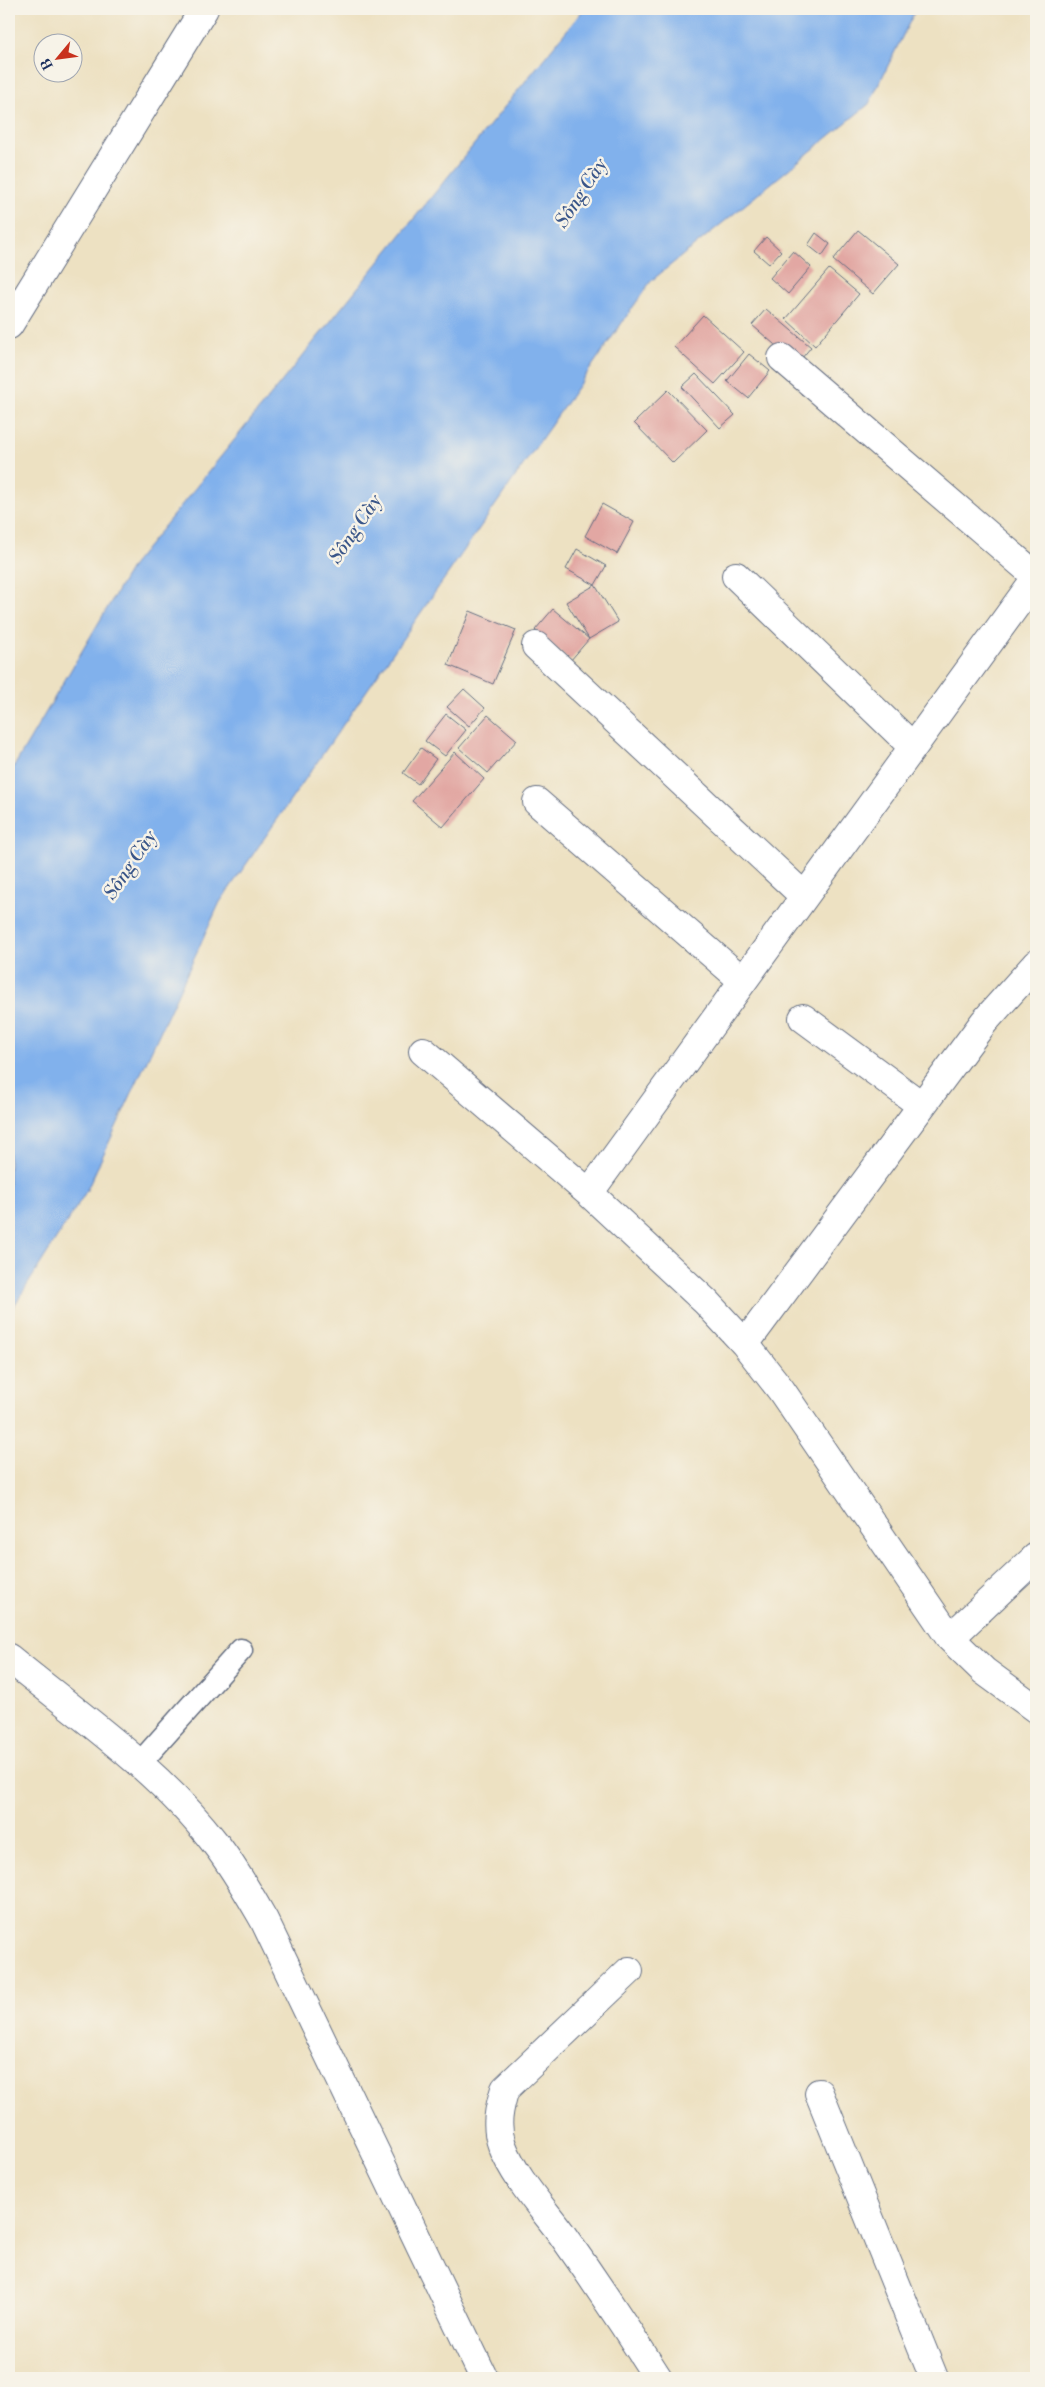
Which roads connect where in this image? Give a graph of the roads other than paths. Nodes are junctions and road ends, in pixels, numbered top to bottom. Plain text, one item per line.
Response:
1 (204, 9) edge
2 (9, 324) edge
3 (782, 358) dead end
4 (736, 576) dead end
5 (1036, 577) edge
6 (536, 646) dead end
7 (913, 747) junction
8 (537, 802) dead end
9 (804, 896) junction
10 (1036, 964) edge
11 (742, 980) junction
12 (803, 1018) dead end
13 (423, 1051) dead end
14 (920, 1105) junction
15 (588, 1193) junction
16 (745, 1344) junction
17 (1036, 1557) edge
18 (950, 1638) junction
19 (241, 1650) dead end
20 (9, 1658) edge
21 (1036, 1709) edge
22 (139, 1764) junction
23 (628, 1971) dead end
24 (820, 2093) dead end
25 (484, 2378) edge
26 (658, 2378) edge
27 (934, 2378) edge

1 - 2 street
3 - 5 street
4 - 7 street
5 - 7 street
6 - 9 street
7 - 9 street
8 - 11 street
9 - 11 street
10 - 14 street
11 - 15 street
12 - 14 street
13 - 15 street
14 - 16 street
15 - 16 street
16 - 18 street
17 - 18 street
18 - 21 street
19 - 22 lane
20 - 22 street
22 - 25 street
23 - 26 street
24 - 27 street

